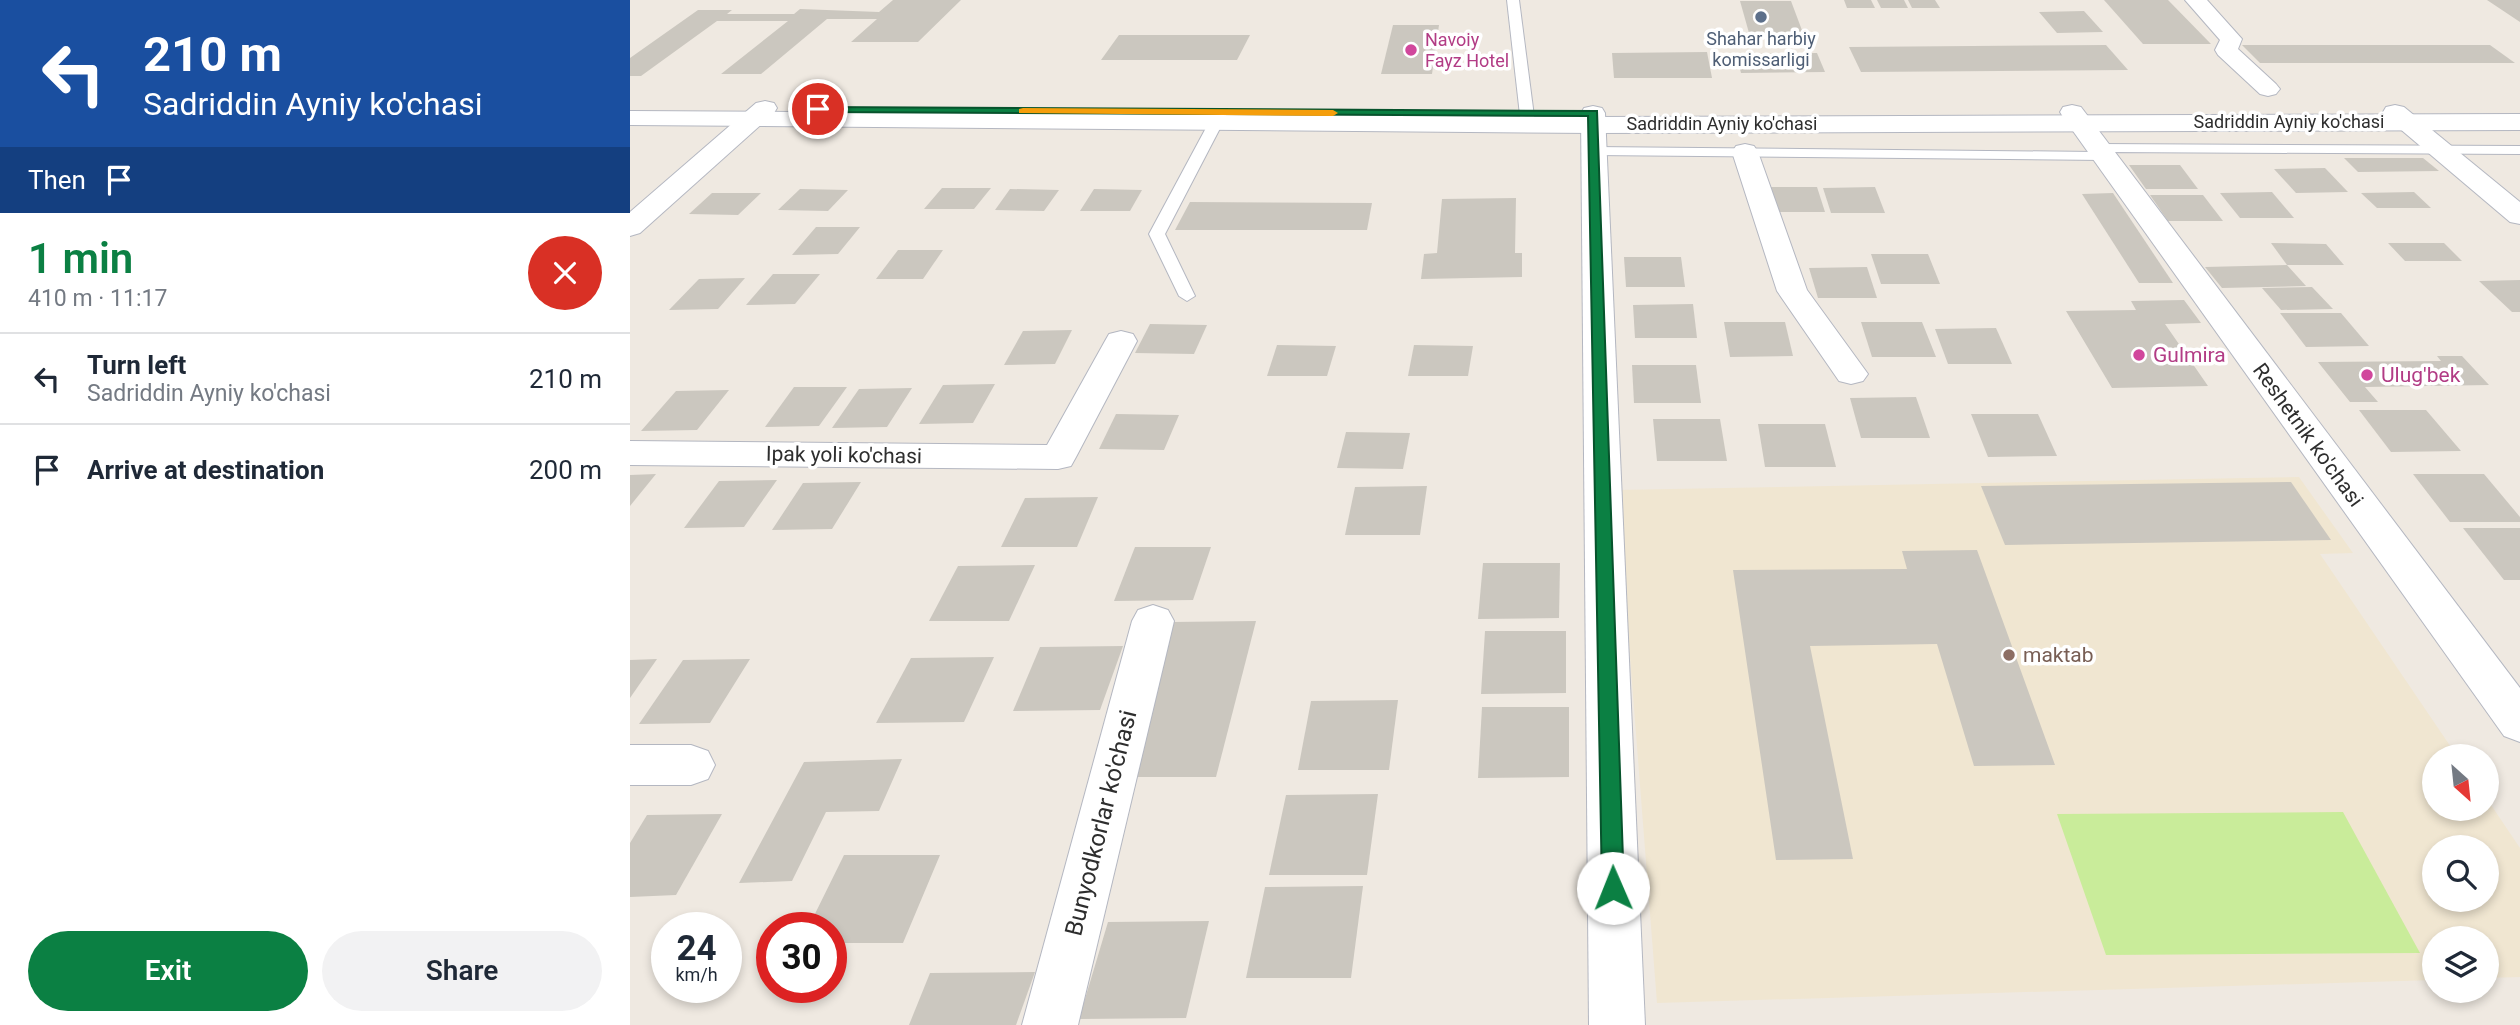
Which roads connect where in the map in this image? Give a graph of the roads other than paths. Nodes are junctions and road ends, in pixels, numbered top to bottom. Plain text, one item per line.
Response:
1 (1513, 0) edge
2 (2195, 0) edge
3 (2268, 89) dead end
4 (630, 106) edge
5 (2520, 112) edge
6 (758, 114) junction
7 (2401, 117) junction
8 (630, 118) edge
9 (1218, 118) junction
10 (1529, 118) junction
11 (2520, 122) edge
12 (1594, 130) junction
13 (2088, 135) junction
14 (2441, 150) junction
15 (2520, 150) edge
16 (1745, 152) junction
17 (2520, 216) edge
18 (630, 227) edge
19 (1187, 296) dead end
20 (1121, 341) dead end
21 (1851, 374) dead end
22 (630, 453) edge
23 (1153, 621) dead end
24 (2520, 723) edge
25 (630, 765) edge
26 (691, 765) dead end
27 (1050, 1025) edge
28 (1616, 1025) edge

1 - 10 lane
2 - 3 street
4 - 6 street, Sadriddin Ayniy ko'chasi
5 - 7 street, Sadriddin Ayniy ko'chasi
6 - 8 street, Sadriddin Ayniy ko'chasi
6 - 9 street, Sadriddin Ayniy ko'chasi
6 - 18 street
7 - 11 street, Sadriddin Ayniy ko'chasi
7 - 13 street, Sadriddin Ayniy ko'chasi
7 - 14 street
9 - 10 street, Sadriddin Ayniy ko'chasi
9 - 19 lane
10 - 12 street, Sadriddin Ayniy ko'chasi
12 - 13 street, Sadriddin Ayniy ko'chasi
12 - 16 lane
12 - 28 street
13 - 14 lane
13 - 16 lane
13 - 24 street, Reshetnik ko'chasi
14 - 15 lane
14 - 17 street
16 - 21 street
20 - 22 street, Ipak yoli ko'chasi
23 - 27 street, Bunyodkorlar ko'chasi
25 - 26 street

